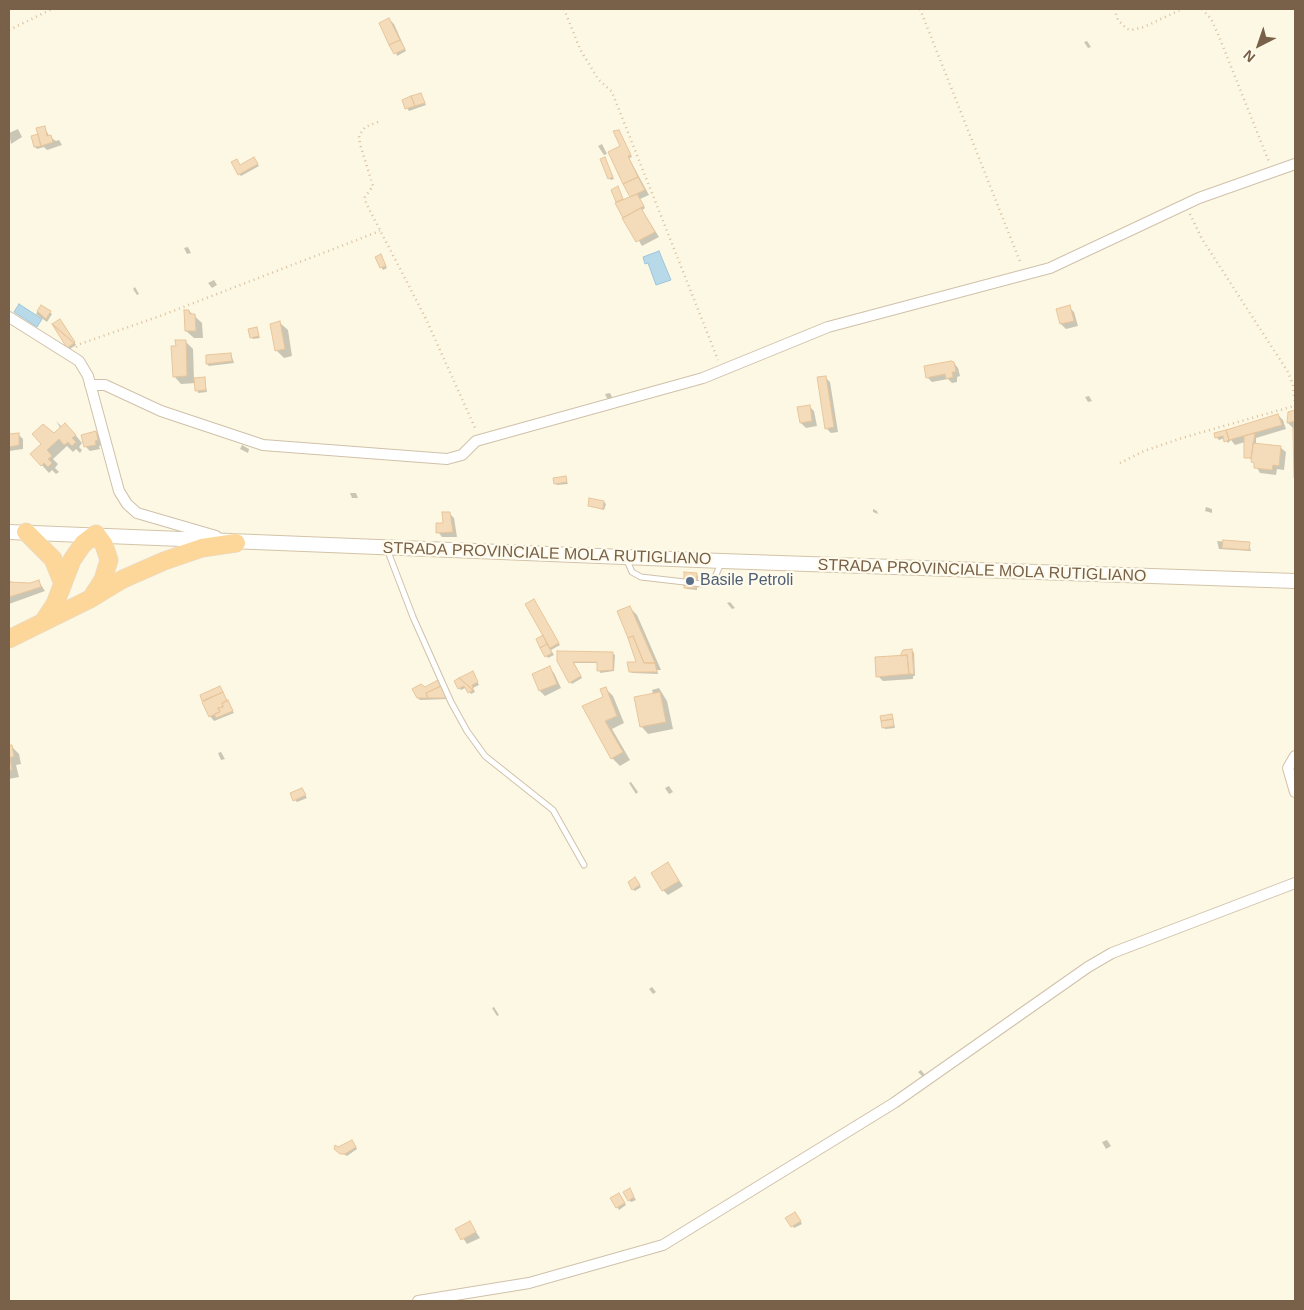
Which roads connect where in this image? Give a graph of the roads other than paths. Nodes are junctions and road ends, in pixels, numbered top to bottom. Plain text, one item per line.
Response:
1 (1295, 164) edge
2 (9, 317) edge
3 (90, 385) junction
4 (17, 532) edge
5 (96, 534) junction
6 (236, 543) junction
7 (387, 548) junction
8 (626, 558) junction
9 (722, 561) junction
10 (1295, 580) edge
11 (63, 584) junction
12 (90, 599) junction
13 (43, 622) junction
14 (9, 640) edge
15 (1295, 756) edge
16 (1295, 792) edge
17 (584, 866) dead end
18 (1295, 884) edge
19 (418, 1301) edge

1 - 3 street
2 - 3 street
3 - 6 street
4 - 5 main road, STRADA PROVINCIALE MOLA RUTIGLIANO
4 - 11 highway
5 - 6 main road, STRADA PROVINCIALE MOLA RUTIGLIANO
5 - 11 highway
5 - 12 highway
6 - 7 main road, STRADA PROVINCIALE MOLA RUTIGLIANO
6 - 12 highway
7 - 8 main road, STRADA PROVINCIALE MOLA RUTIGLIANO
7 - 17 lane
8 - 9 main road, STRADA PROVINCIALE MOLA RUTIGLIANO
8 - 9 lane
9 - 10 main road, STRADA PROVINCIALE MOLA RUTIGLIANO
11 - 13 highway
12 - 13 highway
13 - 14 highway
15 - 16 street
18 - 19 street

